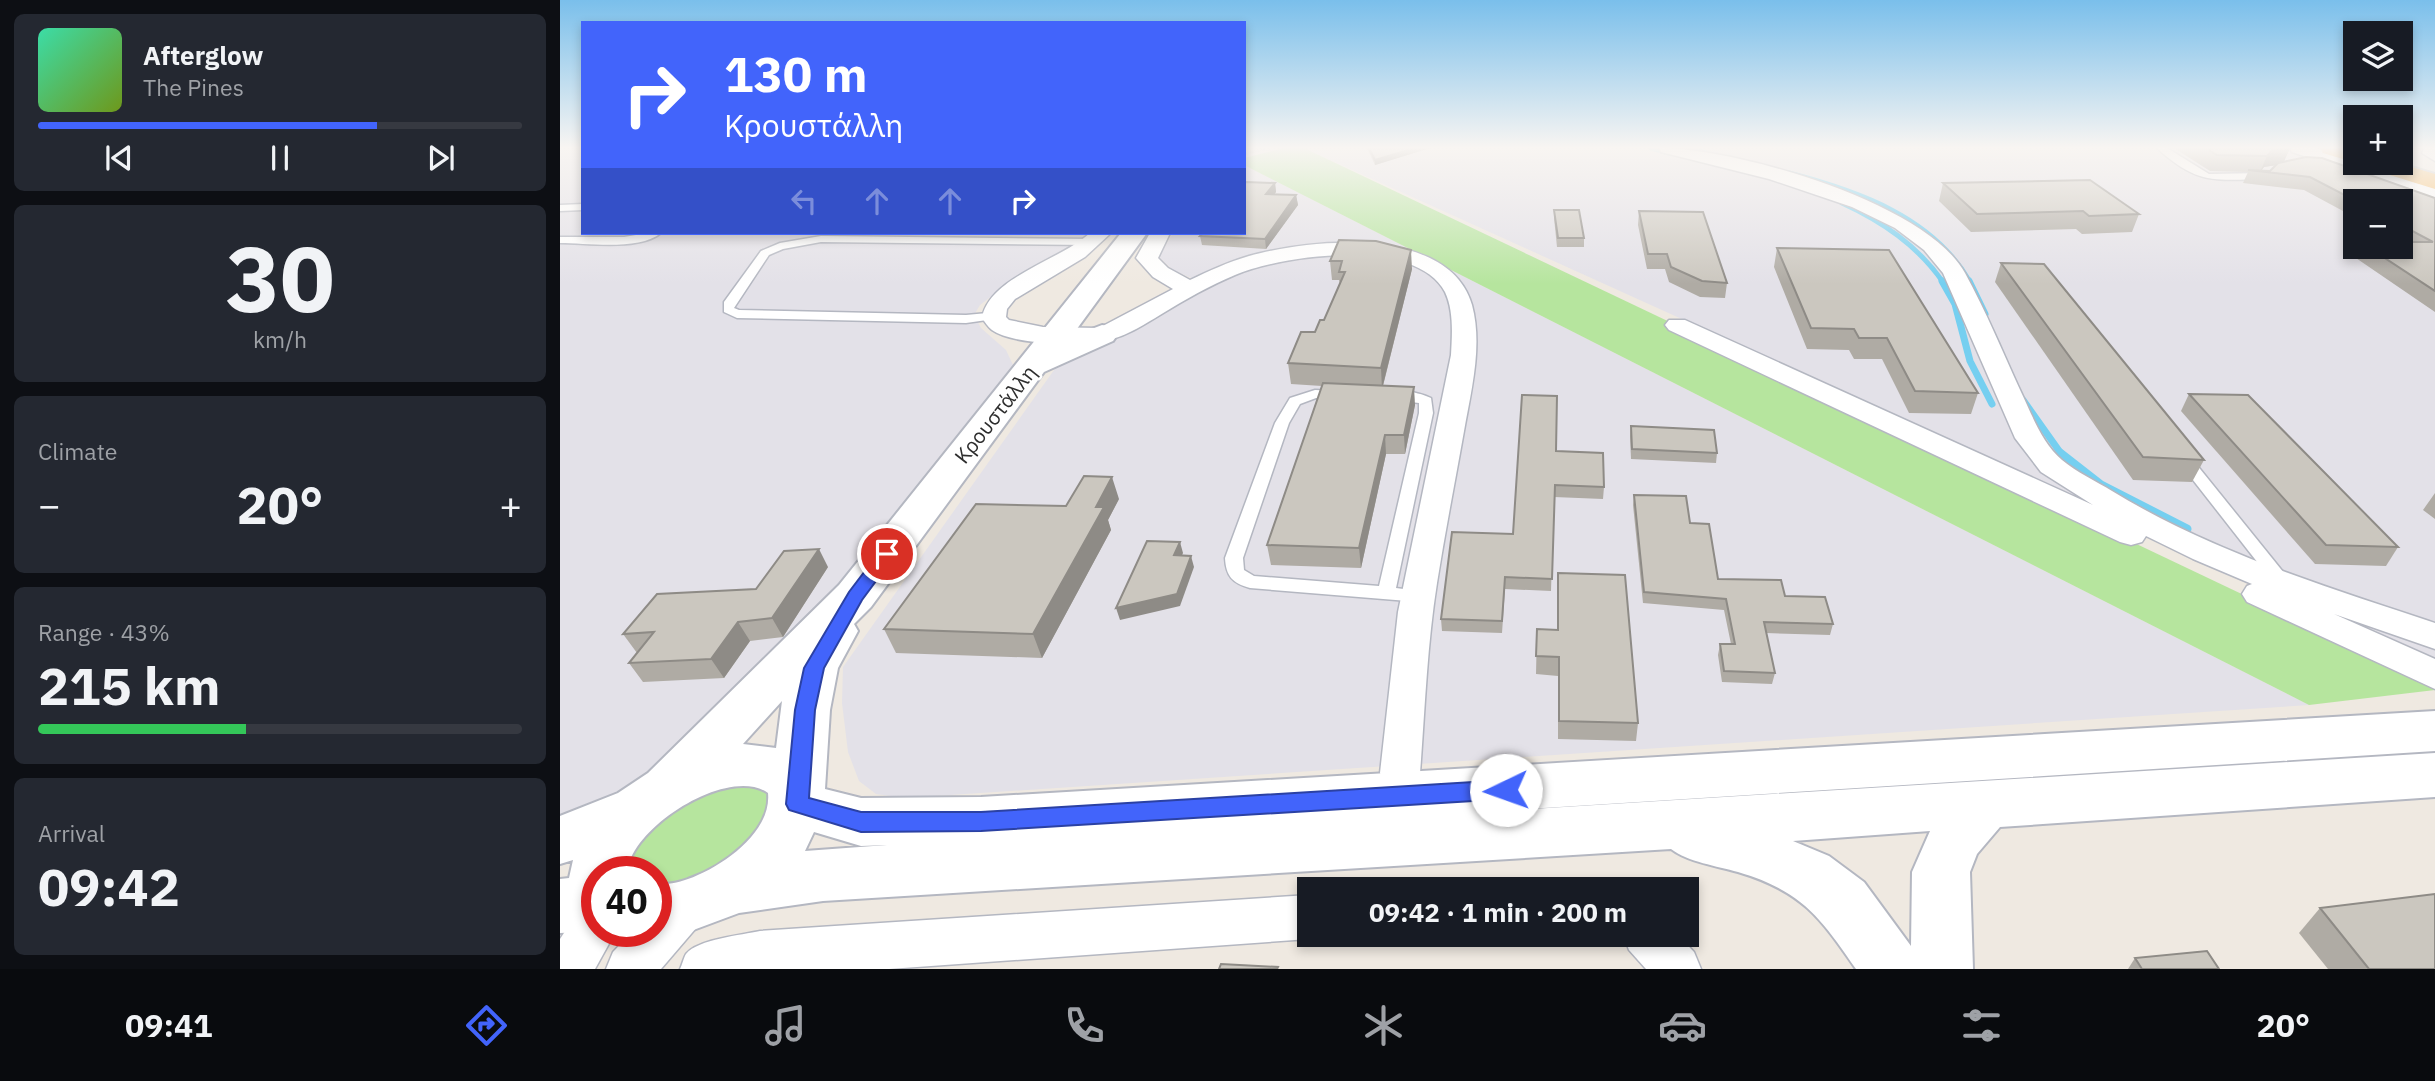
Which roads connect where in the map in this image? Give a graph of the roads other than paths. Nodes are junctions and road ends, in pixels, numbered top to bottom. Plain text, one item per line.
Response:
1 (1829, 193) edge
2 (581, 207) edge
3 (560, 208) edge
4 (653, 235) edge
5 (1132, 235) edge
6 (1159, 235) edge
7 (1097, 237) edge
8 (560, 240) edge
9 (1190, 288) junction
10 (994, 315) junction
11 (1135, 320) junction
12 (1677, 325) dead end
13 (1062, 326) junction
14 (1102, 334) junction
15 (1032, 366) junction
16 (1355, 395) edge
17 (1383, 396) edge
18 (2175, 446) edge
19 (2153, 536) junction
20 (2283, 584) junction
21 (1386, 593) junction
22 (855, 596) junction
23 (1420, 596) junction
24 (2435, 636) edge
25 (2435, 675) edge
26 (2435, 731) edge
27 (1400, 773) dead end
28 (2435, 775) edge
29 (652, 799) junction
30 (797, 799) junction
31 (1986, 805) junction
32 (1663, 826) junction
33 (560, 840) edge
34 (601, 856) edge
35 (690, 903) edge
36 (581, 905) edge
37 (560, 906) edge
38 (1297, 918) edge
39 (582, 947) edge
40 (1658, 947) edge
41 (568, 969) edge
42 (630, 969) edge
43 (704, 969) edge
44 (1677, 969) edge
45 (1890, 969) edge
46 (1942, 969) edge

1 - 19 street
2 - 3 lane
4 - 8 lane
5 - 13 street, Κρουστάλλη
6 - 9 street
7 - 10 street
7 - 10 lane
9 - 11 street
9 - 23 street
10 - 13 street
11 - 13 street
11 - 14 street
12 - 19 street
13 - 14 street
13 - 15 street, Κρουστάλλη
14 - 15 street
15 - 22 street, Κρουστάλλη
16 - 21 lane
17 - 21 lane
18 - 20 lane
19 - 20 street
19 - 25 street
20 - 24 street
21 - 23 lane
22 - 29 street, Κρουστάλλη
22 - 30 street, Κρουστάλλη
23 - 27 street
26 - 30 street
28 - 31 street
29 - 30 street
29 - 33 street
29 - 34 street, Κρουστάλλη
30 - 35 street, Κρουστάλλη
31 - 32 street
31 - 46 street
32 - 35 street
32 - 45 street
35 - 42 street
36 - 37 street
38 - 43 street
39 - 41 street
40 - 44 street

